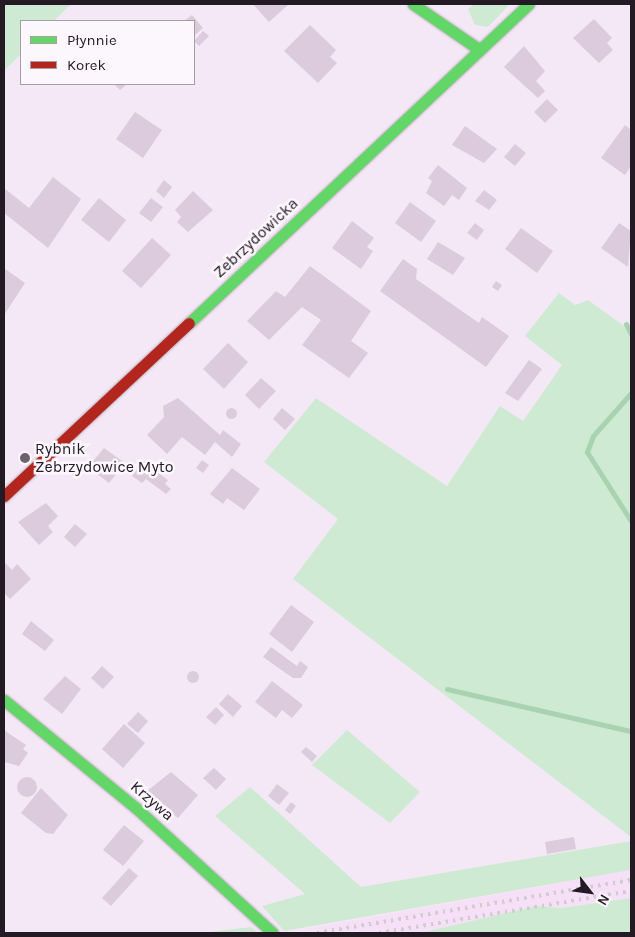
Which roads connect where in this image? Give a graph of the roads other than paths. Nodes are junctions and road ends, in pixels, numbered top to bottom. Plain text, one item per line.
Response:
1 (413, 4) edge
2 (529, 4) edge
3 (480, 50) junction
4 (4, 496) edge
5 (4, 700) edge
6 (273, 933) edge

1 - 3 street
2 - 3 street, Zebrzydowicka
3 - 4 street, Zebrzydowicka
5 - 6 street, Krzywa

